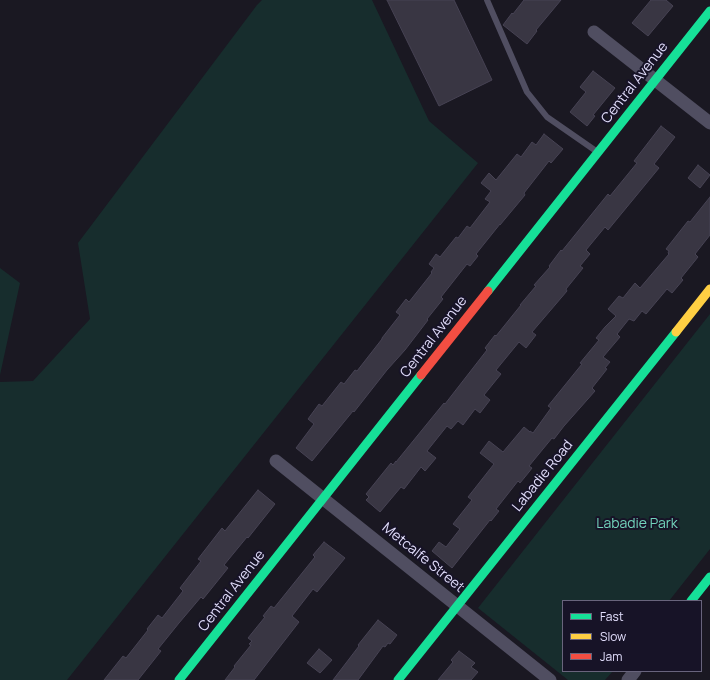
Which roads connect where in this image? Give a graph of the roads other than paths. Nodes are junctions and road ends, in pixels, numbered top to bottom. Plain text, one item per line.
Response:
1 (487, 0) edge
2 (710, 11) edge
3 (594, 32) dead end
4 (655, 80) junction
5 (710, 123) edge
6 (598, 152) junction
7 (710, 289) edge
8 (276, 461) dead end
9 (323, 498) junction
10 (710, 578) edge
11 (692, 600) edge
12 (458, 606) junction
13 (635, 672) edge
14 (179, 680) edge
15 (398, 680) edge
16 (550, 680) edge
17 (628, 680) edge

1 - 6 lane
2 - 4 street, Central Avenue
3 - 4 street
4 - 5 street
4 - 6 street, Central Avenue
6 - 9 street, Central Avenue
7 - 12 street, Labadie Road
8 - 9 street, Metcalfe Street
9 - 12 street, Metcalfe Street
9 - 14 street, Central Avenue
10 - 11 street
12 - 15 street, Labadie Road
12 - 16 street, Metcalfe Street
13 - 17 street

